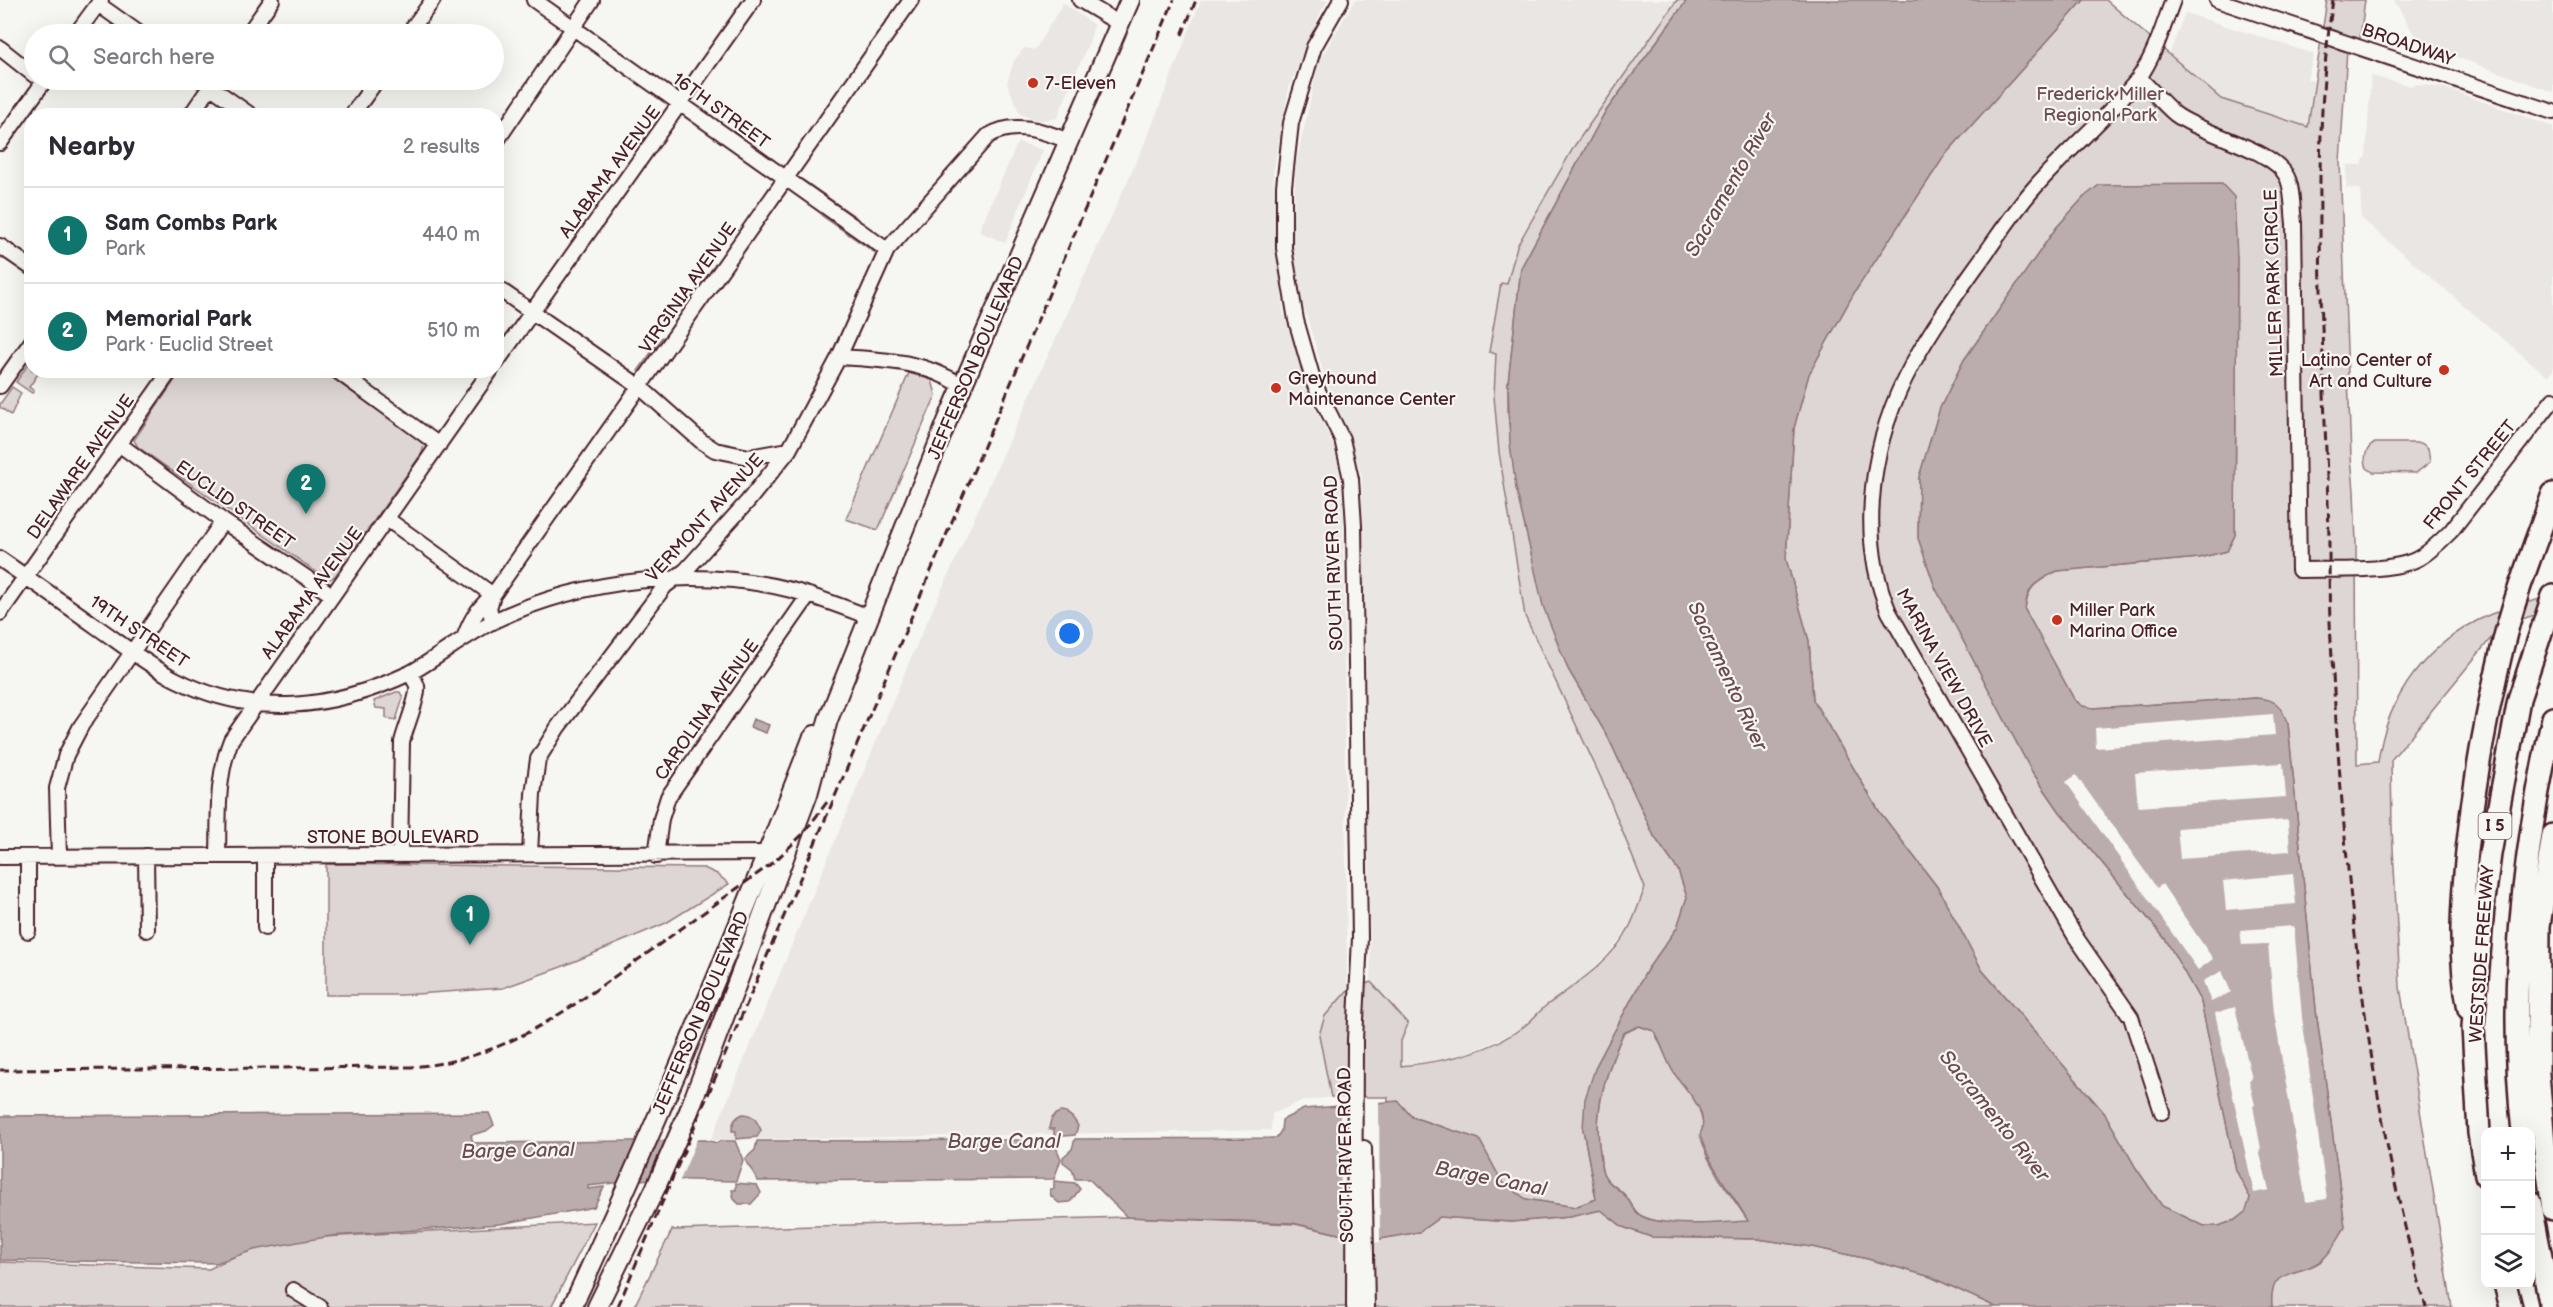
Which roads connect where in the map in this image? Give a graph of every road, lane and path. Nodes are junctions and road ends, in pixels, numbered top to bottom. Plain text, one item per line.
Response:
1 (272, 0) edge
2 (433, 0) edge
3 (534, 0) edge
4 (592, 0) edge
5 (753, 0) edge
6 (911, 0) edge
7 (1080, 0) edge
8 (1130, 0) edge
9 (1341, 0) edge
10 (2173, 0) edge
11 (2217, 0) edge
12 (99, 2) edge
13 (83, 24) edge
14 (127, 24) edge
15 (255, 24) edge
16 (415, 24) edge
17 (1120, 24) junction
18 (574, 28) junction
19 (0, 48) edge
20 (24, 66) edge
21 (2139, 78) junction
22 (34, 90) edge
23 (205, 90) edge
24 (219, 90) edge
25 (370, 90) edge
26 (680, 103) junction
27 (194, 108) edge
28 (242, 108) edge
29 (357, 108) edge
30 (2553, 112) edge
31 (504, 130) edge
32 (1069, 141) junction
33 (0, 143) edge
34 (786, 181) junction
35 (0, 246) edge
36 (887, 250) junction
37 (24, 262) edge
38 (504, 292) edge
39 (533, 312) junction
40 (24, 352) edge
41 (504, 352) edge
42 (838, 357) junction
43 (165, 378) edge
44 (347, 378) edge
45 (486, 378) edge
46 (0, 386) edge
47 (963, 386) junction
48 (640, 387) junction
49 (2553, 400) edge
50 (119, 444) junction
51 (439, 445) junction
52 (789, 450) junction
53 (2553, 494) edge
54 (387, 519) junction
55 (223, 521) junction
56 (0, 558) edge
57 (2299, 570) joint
58 (26, 576) junction
59 (676, 578) junction
60 (332, 595) junction
61 (493, 595) junction
62 (809, 595) junction
63 (2553, 596) edge
64 (0, 613) edge
65 (869, 617) junction
66 (493, 622) junction
67 (464, 638) junction
68 (132, 651) junction
69 (410, 673) junction
70 (255, 704) junction
71 (2553, 718) edge
72 (828, 720) junction
73 (2553, 835) edge
74 (786, 853) junction
75 (530, 854) junction
76 (767, 854) junction
77 (400, 855) junction
78 (146, 856) junction
79 (218, 856) junction
80 (265, 856) junction
81 (656, 856) junction
82 (0, 857) edge
83 (28, 857) junction
84 (59, 857) junction
85 (2553, 915) edge
86 (265, 928) dead end
87 (147, 930) dead end
88 (28, 931) dead end
89 (2540, 972) junction
90 (2473, 1027) junction
91 (1359, 1040) junction
92 (2162, 1112) dead end
93 (2522, 1127) edge
94 (2481, 1145) edge
95 (2553, 1209) edge
96 (2535, 1227) edge
97 (2506, 1289) edge
98 (293, 1290) dead end
99 (320, 1307) edge
100 (572, 1307) edge
101 (597, 1307) edge
102 (1354, 1307) edge
103 (1367, 1307) edge
104 (2511, 1307) edge
105 (2551, 1307) edge

1 - 15 street
2 - 16 street
3 - 18 street, 16TH STREET
4 - 18 street
5 - 26 street, ALABAMA AVENUE
6 - 34 street, VIRGINIA AVENUE
7 - 17 street
8 - 17 main road, JEFFERSON BOULEVARD
9 - 91 street, SOUTH RIVER ROAD
10 - 21 street, MARINA VIEW DRIVE
11 - 30 street, BROADWAY
12 - 13 street
12 - 14 street
17 - 32 main road, JEFFERSON BOULEVARD
18 - 26 street, 16TH STREET
18 - 31 street
19 - 20 street
21 - 57 street, MILLER PARK CIRCLE
21 - 92 street, MARINA VIEW DRIVE
22 - 33 street
23 - 27 street
24 - 28 street
25 - 29 street
26 - 34 street, 16TH STREET
26 - 39 street, ALABAMA AVENUE
32 - 36 street, VERMONT AVENUE
32 - 47 main road, JEFFERSON BOULEVARD
34 - 36 street, 16TH STREET
34 - 48 street, VIRGINIA AVENUE
35 - 37 street
36 - 42 street, VERMONT AVENUE
38 - 39 street
39 - 41 street, ALABAMA AVENUE
39 - 48 street
40 - 46 street
42 - 47 street
42 - 52 street, VERMONT AVENUE
43 - 50 street, DELAWARE AVENUE
44 - 51 street
45 - 51 street, ALABAMA AVENUE
47 - 65 main road, JEFFERSON BOULEVARD
48 - 52 street
48 - 61 street, VIRGINIA AVENUE
49 - 57 street, FRONT STREET
50 - 55 street, EUCLID STREET
50 - 58 street, DELAWARE AVENUE
51 - 54 street, ALABAMA AVENUE
52 - 59 street, VERMONT AVENUE
53 - 90 highway
54 - 60 street, ALABAMA AVENUE
54 - 61 street
55 - 60 street, EUCLID STREET
55 - 68 street
56 - 58 street, 19TH STREET
58 - 64 street, DELAWARE AVENUE
58 - 68 street, 19TH STREET
59 - 62 street
59 - 66 street
59 - 75 street, VERMONT AVENUE
60 - 70 street, ALABAMA AVENUE
61 - 66 street
61 - 67 street, VIRGINIA AVENUE
62 - 65 street
62 - 81 street, CAROLINA AVENUE
63 - 90 highway, WESTSIDE FREEWAY / I 5
65 - 72 main road, JEFFERSON BOULEVARD
66 - 67 street, VIRGINIA AVENUE
67 - 69 street, VIRGINIA AVENUE
68 - 70 street, 19TH STREET
68 - 84 street
69 - 70 street, 19TH STREET
69 - 77 street
70 - 79 street, ALABAMA AVENUE
71 - 93 highway, WESTSIDE FREEWAY / I 5
72 - 74 main road, JEFFERSON BOULEVARD
72 - 76 main road, JEFFERSON BOULEVARD
73 - 89 highway
74 - 76 street, STONE BOULEVARD
74 - 101 main road, JEFFERSON BOULEVARD
75 - 77 street, STONE BOULEVARD
75 - 81 street, STONE BOULEVARD
76 - 81 street, STONE BOULEVARD
76 - 100 main road, JEFFERSON BOULEVARD
77 - 80 street, STONE BOULEVARD
78 - 79 street, STONE BOULEVARD
78 - 84 street, STONE BOULEVARD
78 - 87 street
79 - 80 street, STONE BOULEVARD
80 - 86 street
82 - 83 street, STONE BOULEVARD
83 - 84 street, STONE BOULEVARD
83 - 88 street
85 - 89 highway
89 - 95 highway
90 - 94 highway, WESTSIDE FREEWAY / I 5
91 - 102 street, SOUTH RIVER ROAD
91 - 103 street, SOUTH RIVER ROAD
96 - 105 highway
97 - 104 highway
98 - 99 street

